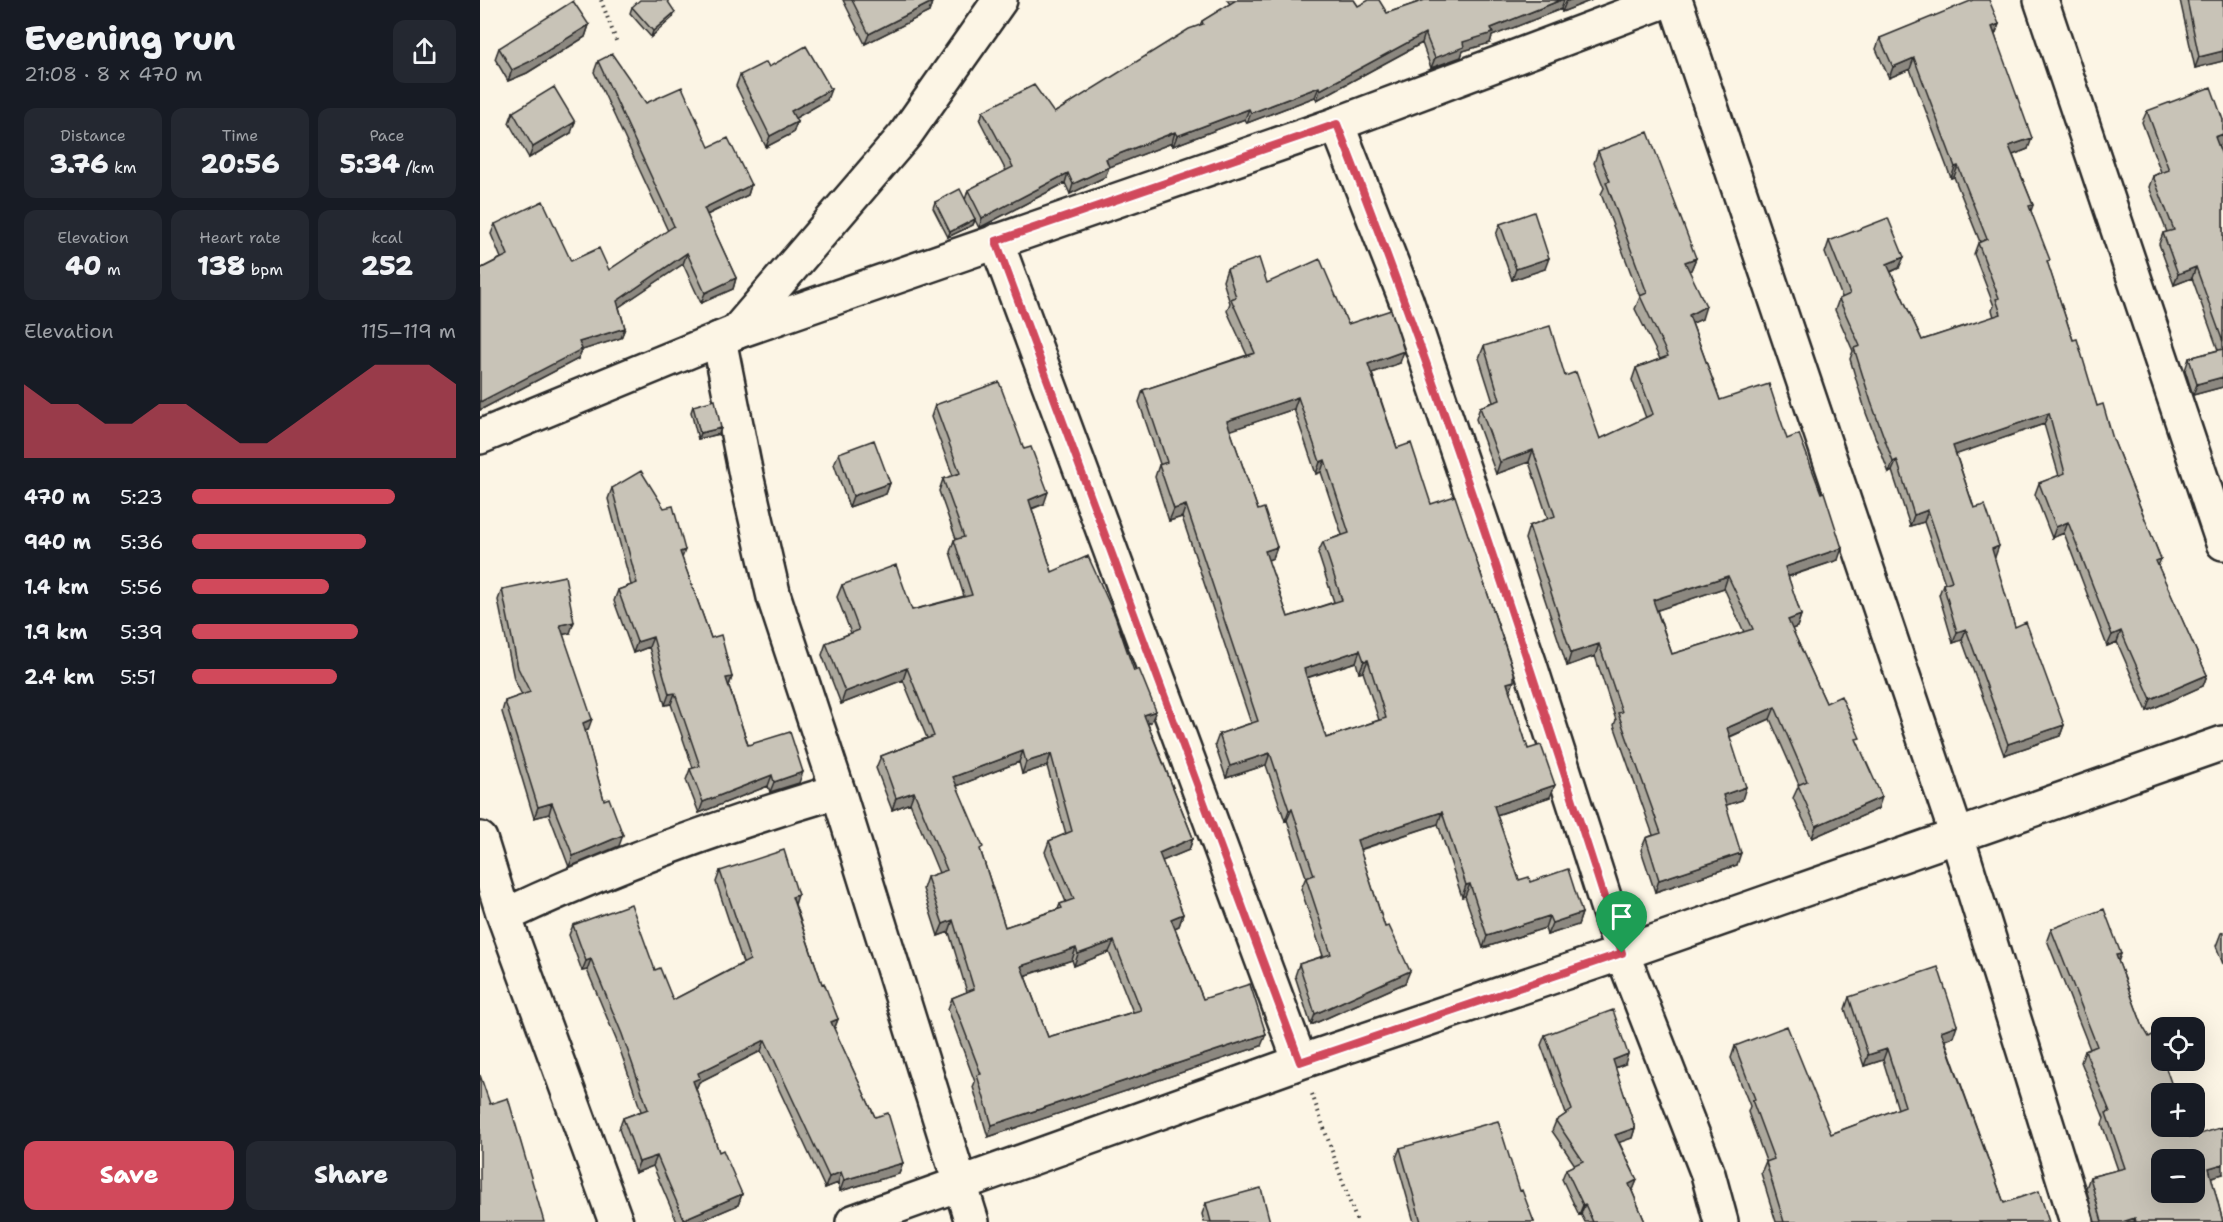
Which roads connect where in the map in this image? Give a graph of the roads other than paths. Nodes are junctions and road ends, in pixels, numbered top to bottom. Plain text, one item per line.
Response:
1 (1000, 0) edge
2 (1667, 0) edge
3 (1676, 0) edge
4 (2041, 0) edge
5 (1337, 124) junction
6 (996, 241) junction
7 (728, 336) junction
8 (480, 437) edge
9 (2223, 543) edge
10 (2223, 743) edge
11 (838, 791) junction
12 (1957, 836) junction
13 (480, 839) edge
14 (504, 916) junction
15 (1622, 953) junction
16 (1300, 1062) junction
17 (958, 1185) junction
18 (616, 1222) edge
19 (853, 1222) edge
20 (972, 1222) edge
21 (1722, 1222) edge
22 (2077, 1222) edge

1 - 7 street
2 - 5 street
3 - 12 street
4 - 9 street
5 - 6 street
5 - 15 street
6 - 7 street
6 - 16 street
7 - 8 street
7 - 11 street
10 - 12 street
11 - 14 street
11 - 17 street
12 - 15 street
12 - 22 street
13 - 14 street
14 - 18 street
15 - 16 street
15 - 21 street
16 - 17 street
17 - 19 street
17 - 20 street

